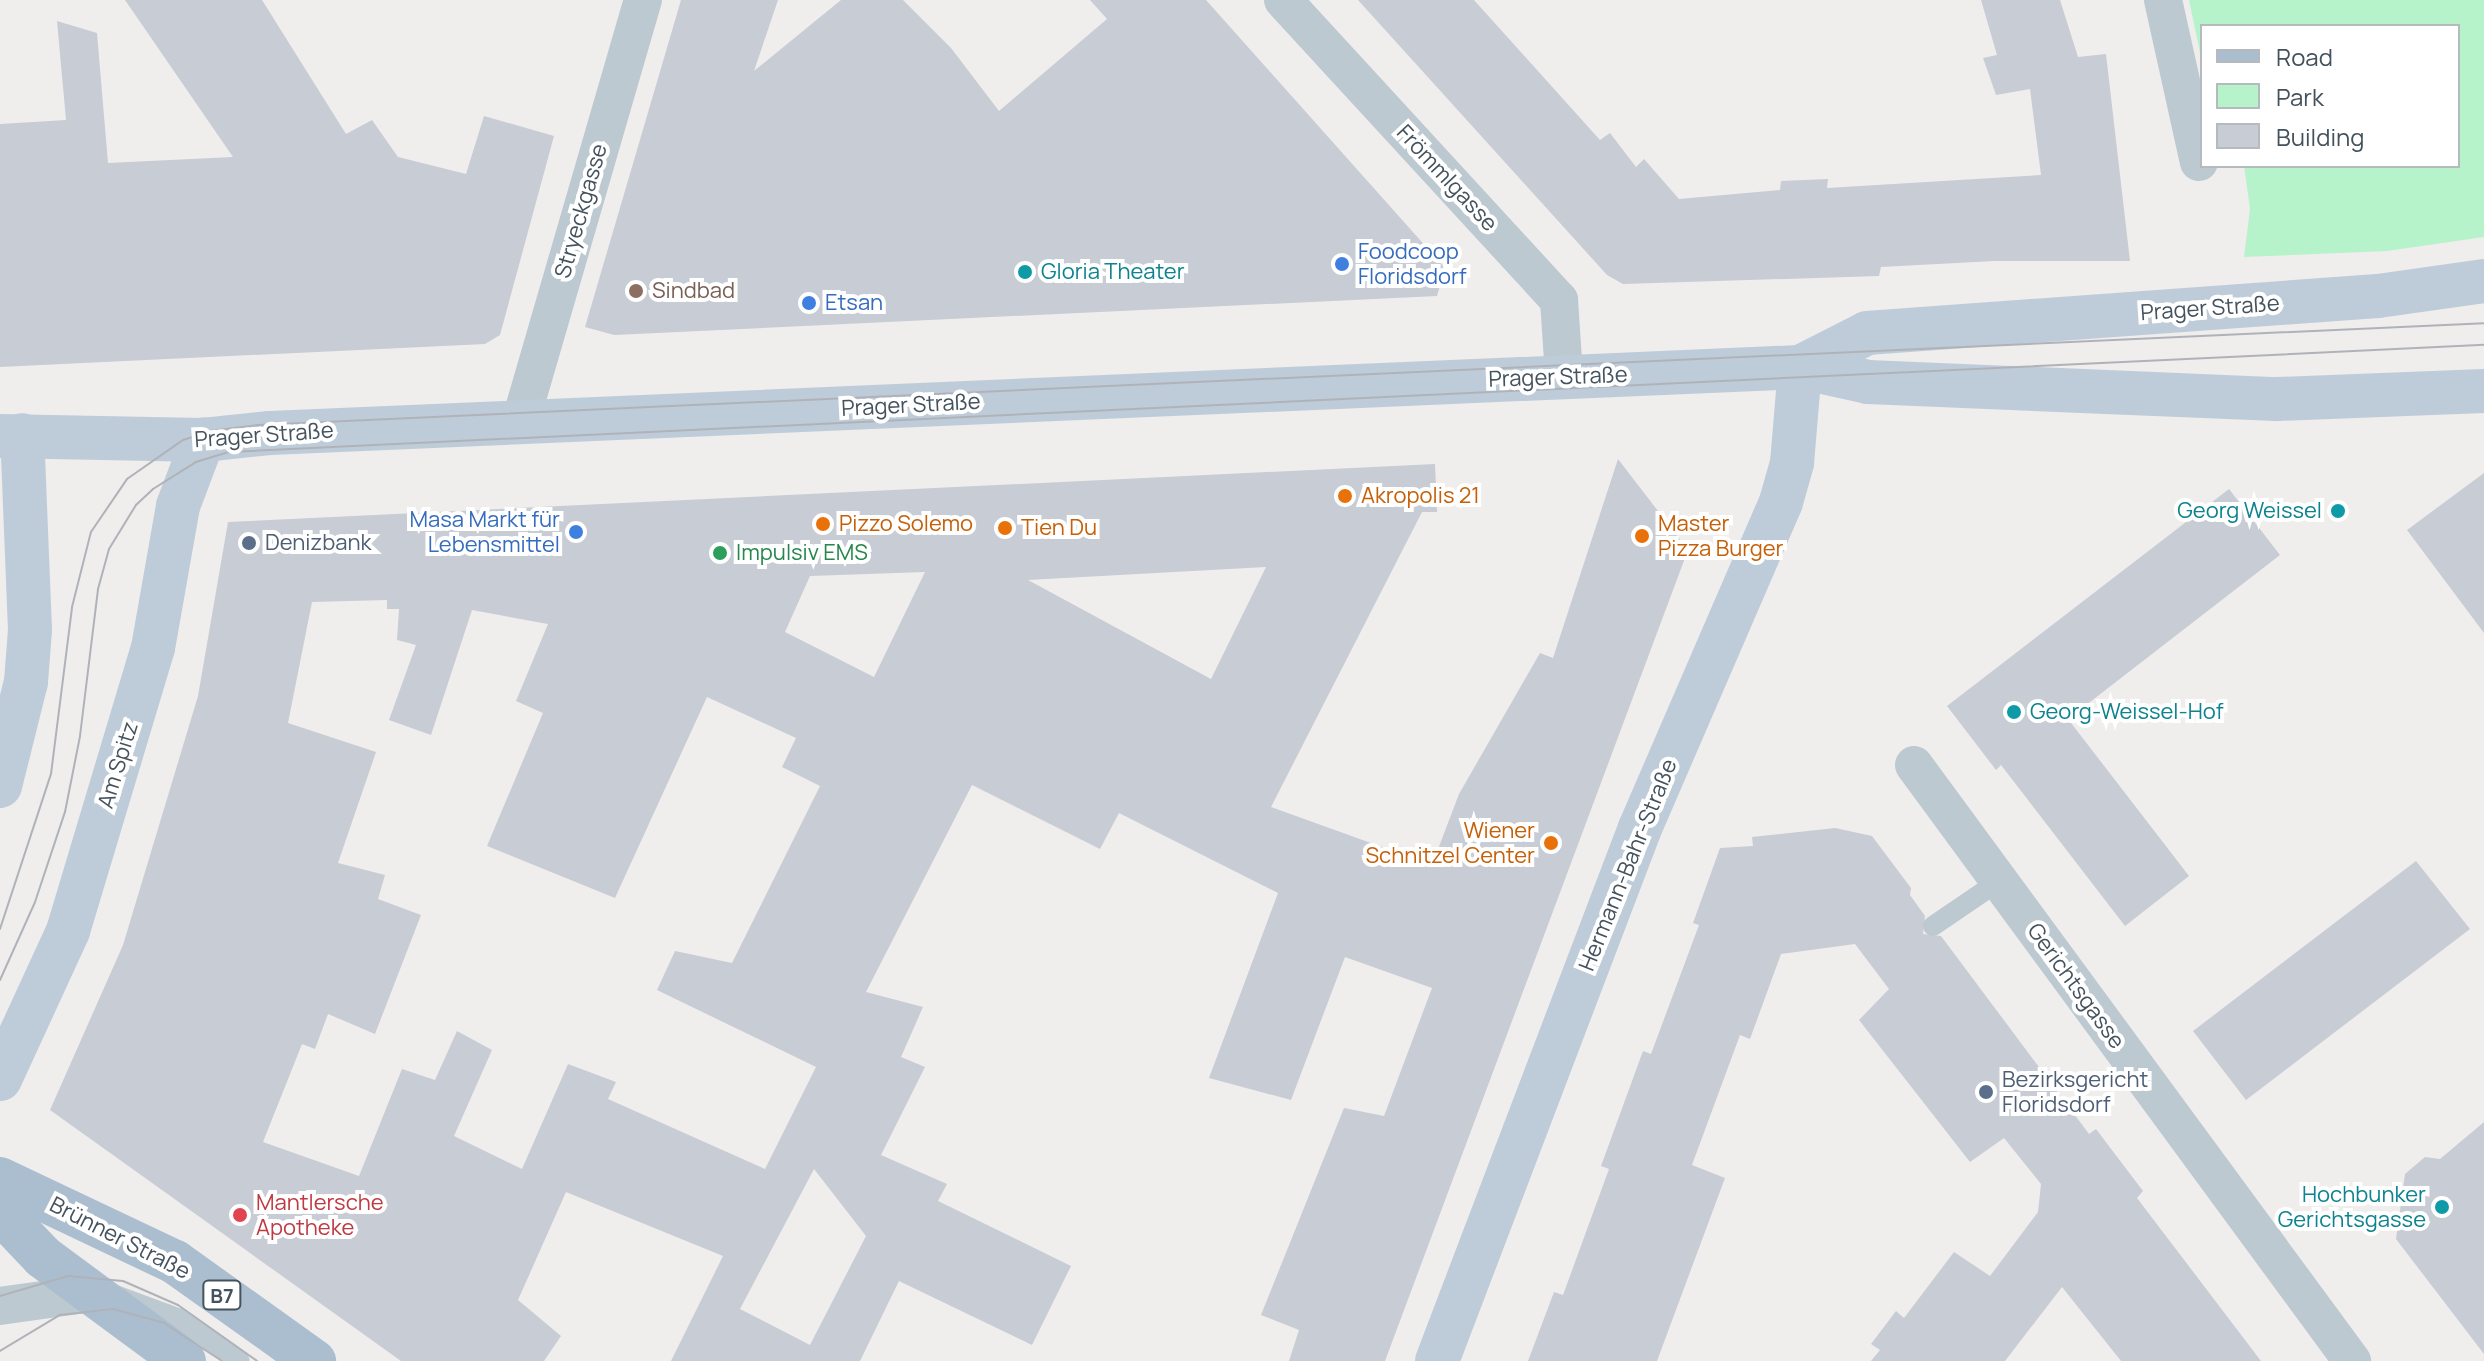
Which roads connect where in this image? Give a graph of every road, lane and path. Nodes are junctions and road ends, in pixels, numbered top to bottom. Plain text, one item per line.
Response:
1 (643, 0) edge
2 (1283, 0) edge
3 (2163, 0) edge
4 (2199, 162) dead end
5 (2484, 281) edge
6 (1800, 367) junction
7 (1564, 376) junction
8 (2484, 391) edge
9 (520, 423) junction
10 (11, 436) edge
11 (203, 440) junction
12 (1914, 765) dead end
13 (0, 786) edge
14 (1999, 881) junction
15 (1933, 926) dead end
16 (0, 1079) edge
17 (0, 1179) edge
18 (0, 1212) edge
19 (92, 1293) junction
20 (0, 1306) edge
21 (184, 1361) edge
22 (240, 1361) edge
23 (314, 1361) edge
24 (1437, 1361) edge
25 (2352, 1361) edge

1 - 9 street, Stryeckgasse
2 - 7 street, Frömmlgasse
3 - 4 street
5 - 6 main road, Prager Straße
6 - 7 main road, Prager Straße
6 - 8 main road, Prager Straße
6 - 24 main road, Hermann-Bahr-Straße
7 - 9 main road, Prager Straße
9 - 11 main road, Prager Straße
10 - 11 main road, Prager Straße
10 - 13 main road
11 - 16 main road, Am Spitz
12 - 14 street, Gerichtsgasse
14 - 15 lane
14 - 25 street, Gerichtsgasse
17 - 23 main road, Brünner Straße / B7
18 - 19 main road, Brünner Straße
19 - 20 street
19 - 21 main road, Brünner Straße
19 - 22 lane

